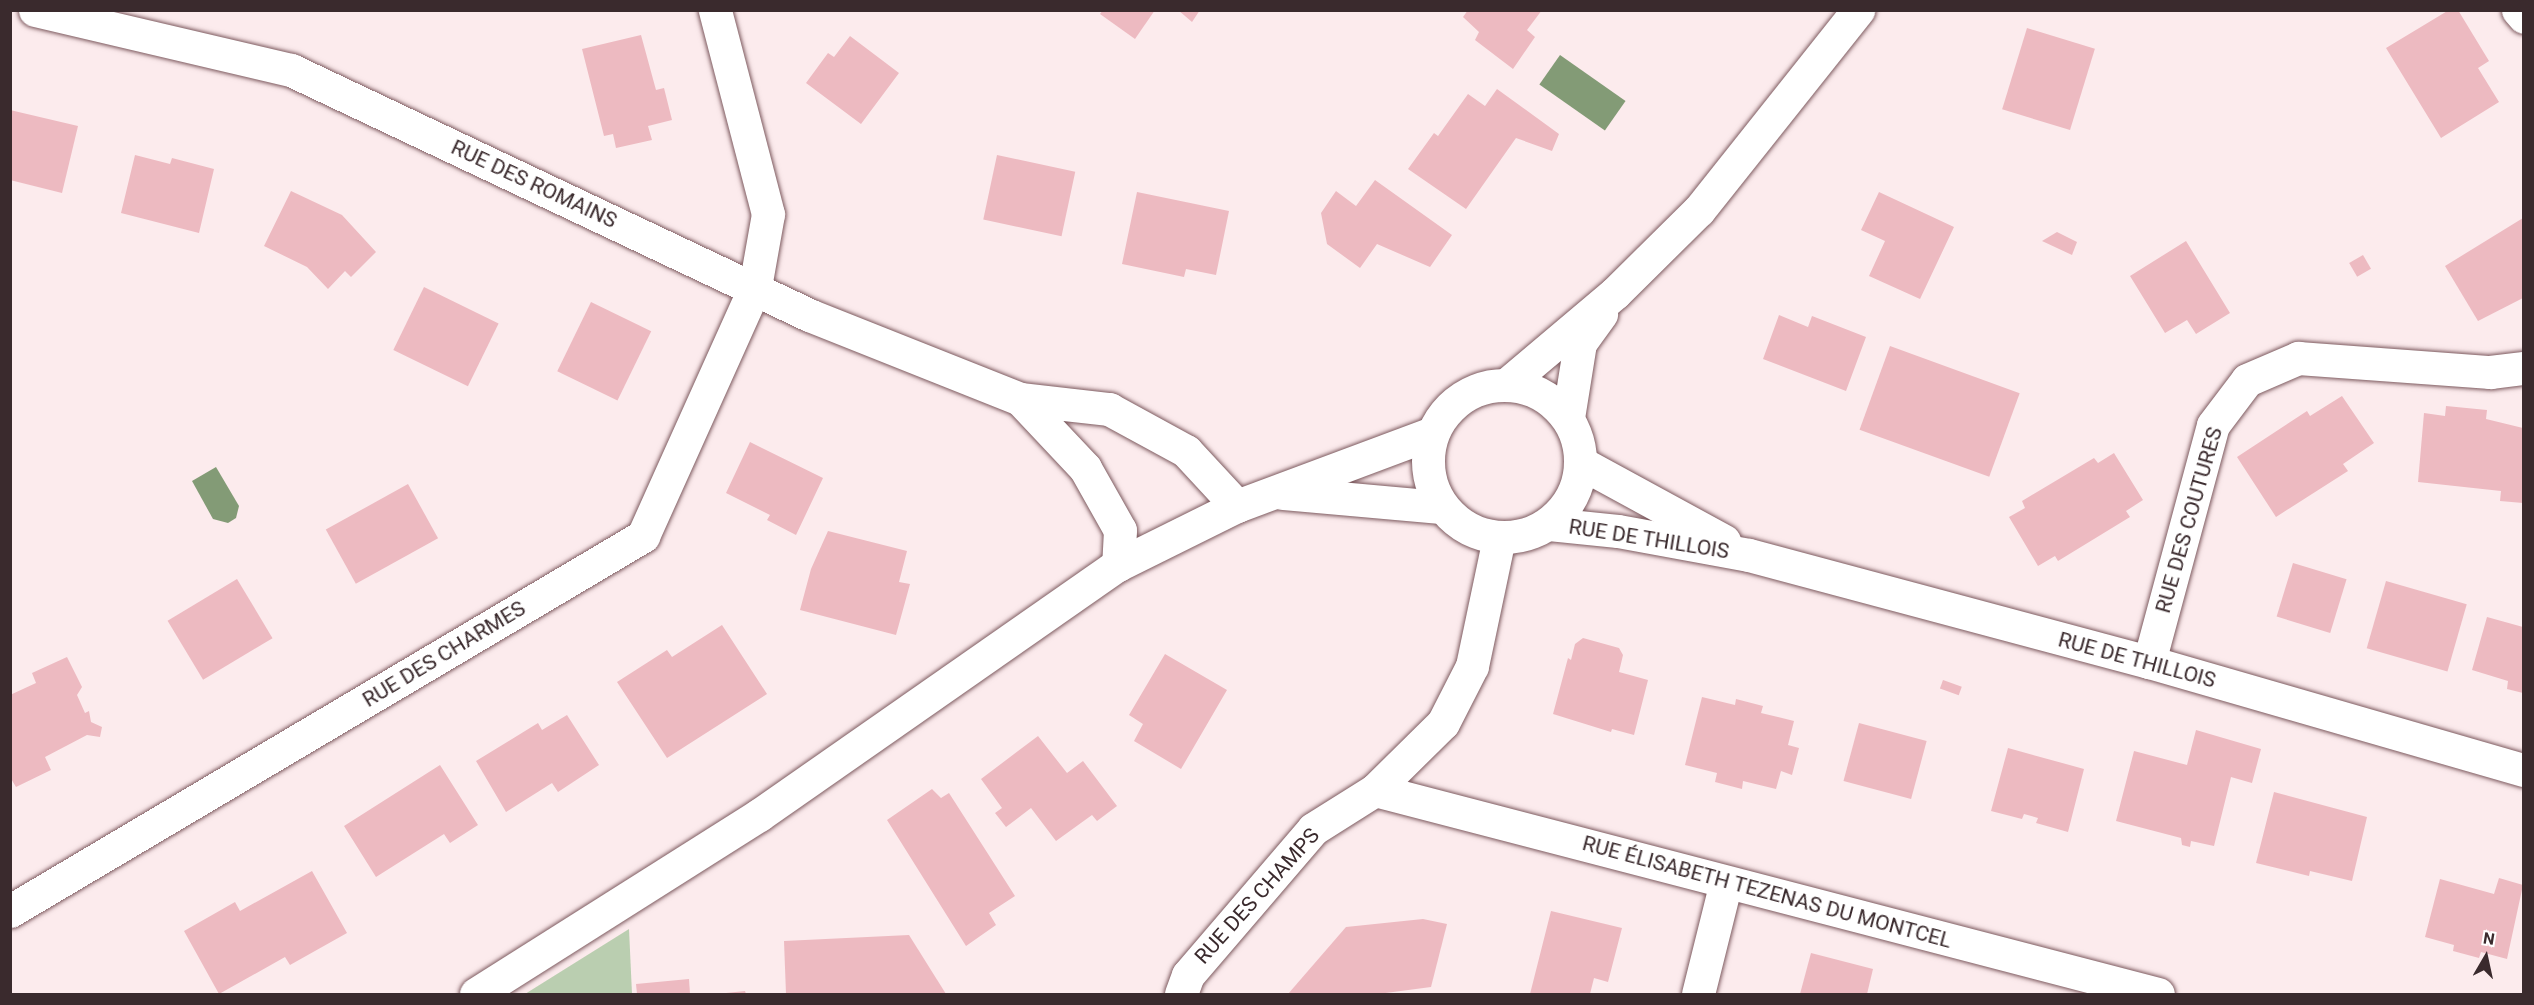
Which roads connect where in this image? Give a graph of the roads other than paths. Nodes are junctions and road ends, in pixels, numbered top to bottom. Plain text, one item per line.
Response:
1 (35, 10) edge
2 (715, 10) edge
3 (1858, 10) edge
4 (2518, 10) edge
5 (2523, 16) edge
6 (755, 287) junction
7 (1615, 293) junction
8 (2523, 368) edge
9 (1507, 384) junction
10 (1020, 399) junction
11 (1568, 418) junction
12 (1431, 433) junction
13 (1581, 463) junction
14 (1276, 492) junction
15 (1237, 506) junction
16 (1441, 507) junction
17 (1549, 524) junction
18 (1499, 538) junction
19 (1749, 555) junction
20 (1118, 565) junction
21 (2149, 662) junction
22 (2523, 770) edge
23 (1375, 790) junction
24 (1726, 882) junction
25 (10, 912) edge
26 (476, 994) edge
27 (1181, 994) edge
28 (1698, 994) edge
29 (2158, 994) edge

1 - 6 street, RUE DES ROMAINS
2 - 6 street, RUE DES CHARMES
3 - 7 street
4 - 5 street
6 - 10 street, RUE DES ROMAINS
6 - 25 street, RUE DES CHARMES
7 - 9 street
7 - 11 street
8 - 21 street, RUE DES COUTURES
9 - 11 street
9 - 12 street
10 - 15 street, RUE DES ROMAINS
10 - 20 street, RUE DES ROMAINS
11 - 13 street
12 - 14 street
12 - 16 street
13 - 17 street
13 - 19 street, RUE DE THILLOIS
14 - 15 street
14 - 16 street
15 - 20 street
16 - 18 street
17 - 18 street
17 - 19 street, RUE DE THILLOIS
18 - 23 street, RUE DES CHAMPS
19 - 21 street, RUE DE THILLOIS
20 - 26 street
21 - 22 street, RUE DE THILLOIS
23 - 24 street, RUE ÉLISABETH TEZENAS DU MONTCEL
23 - 27 street, RUE DES CHAMPS
24 - 28 street
24 - 29 street, RUE ÉLISABETH TEZENAS DU MONTCEL

